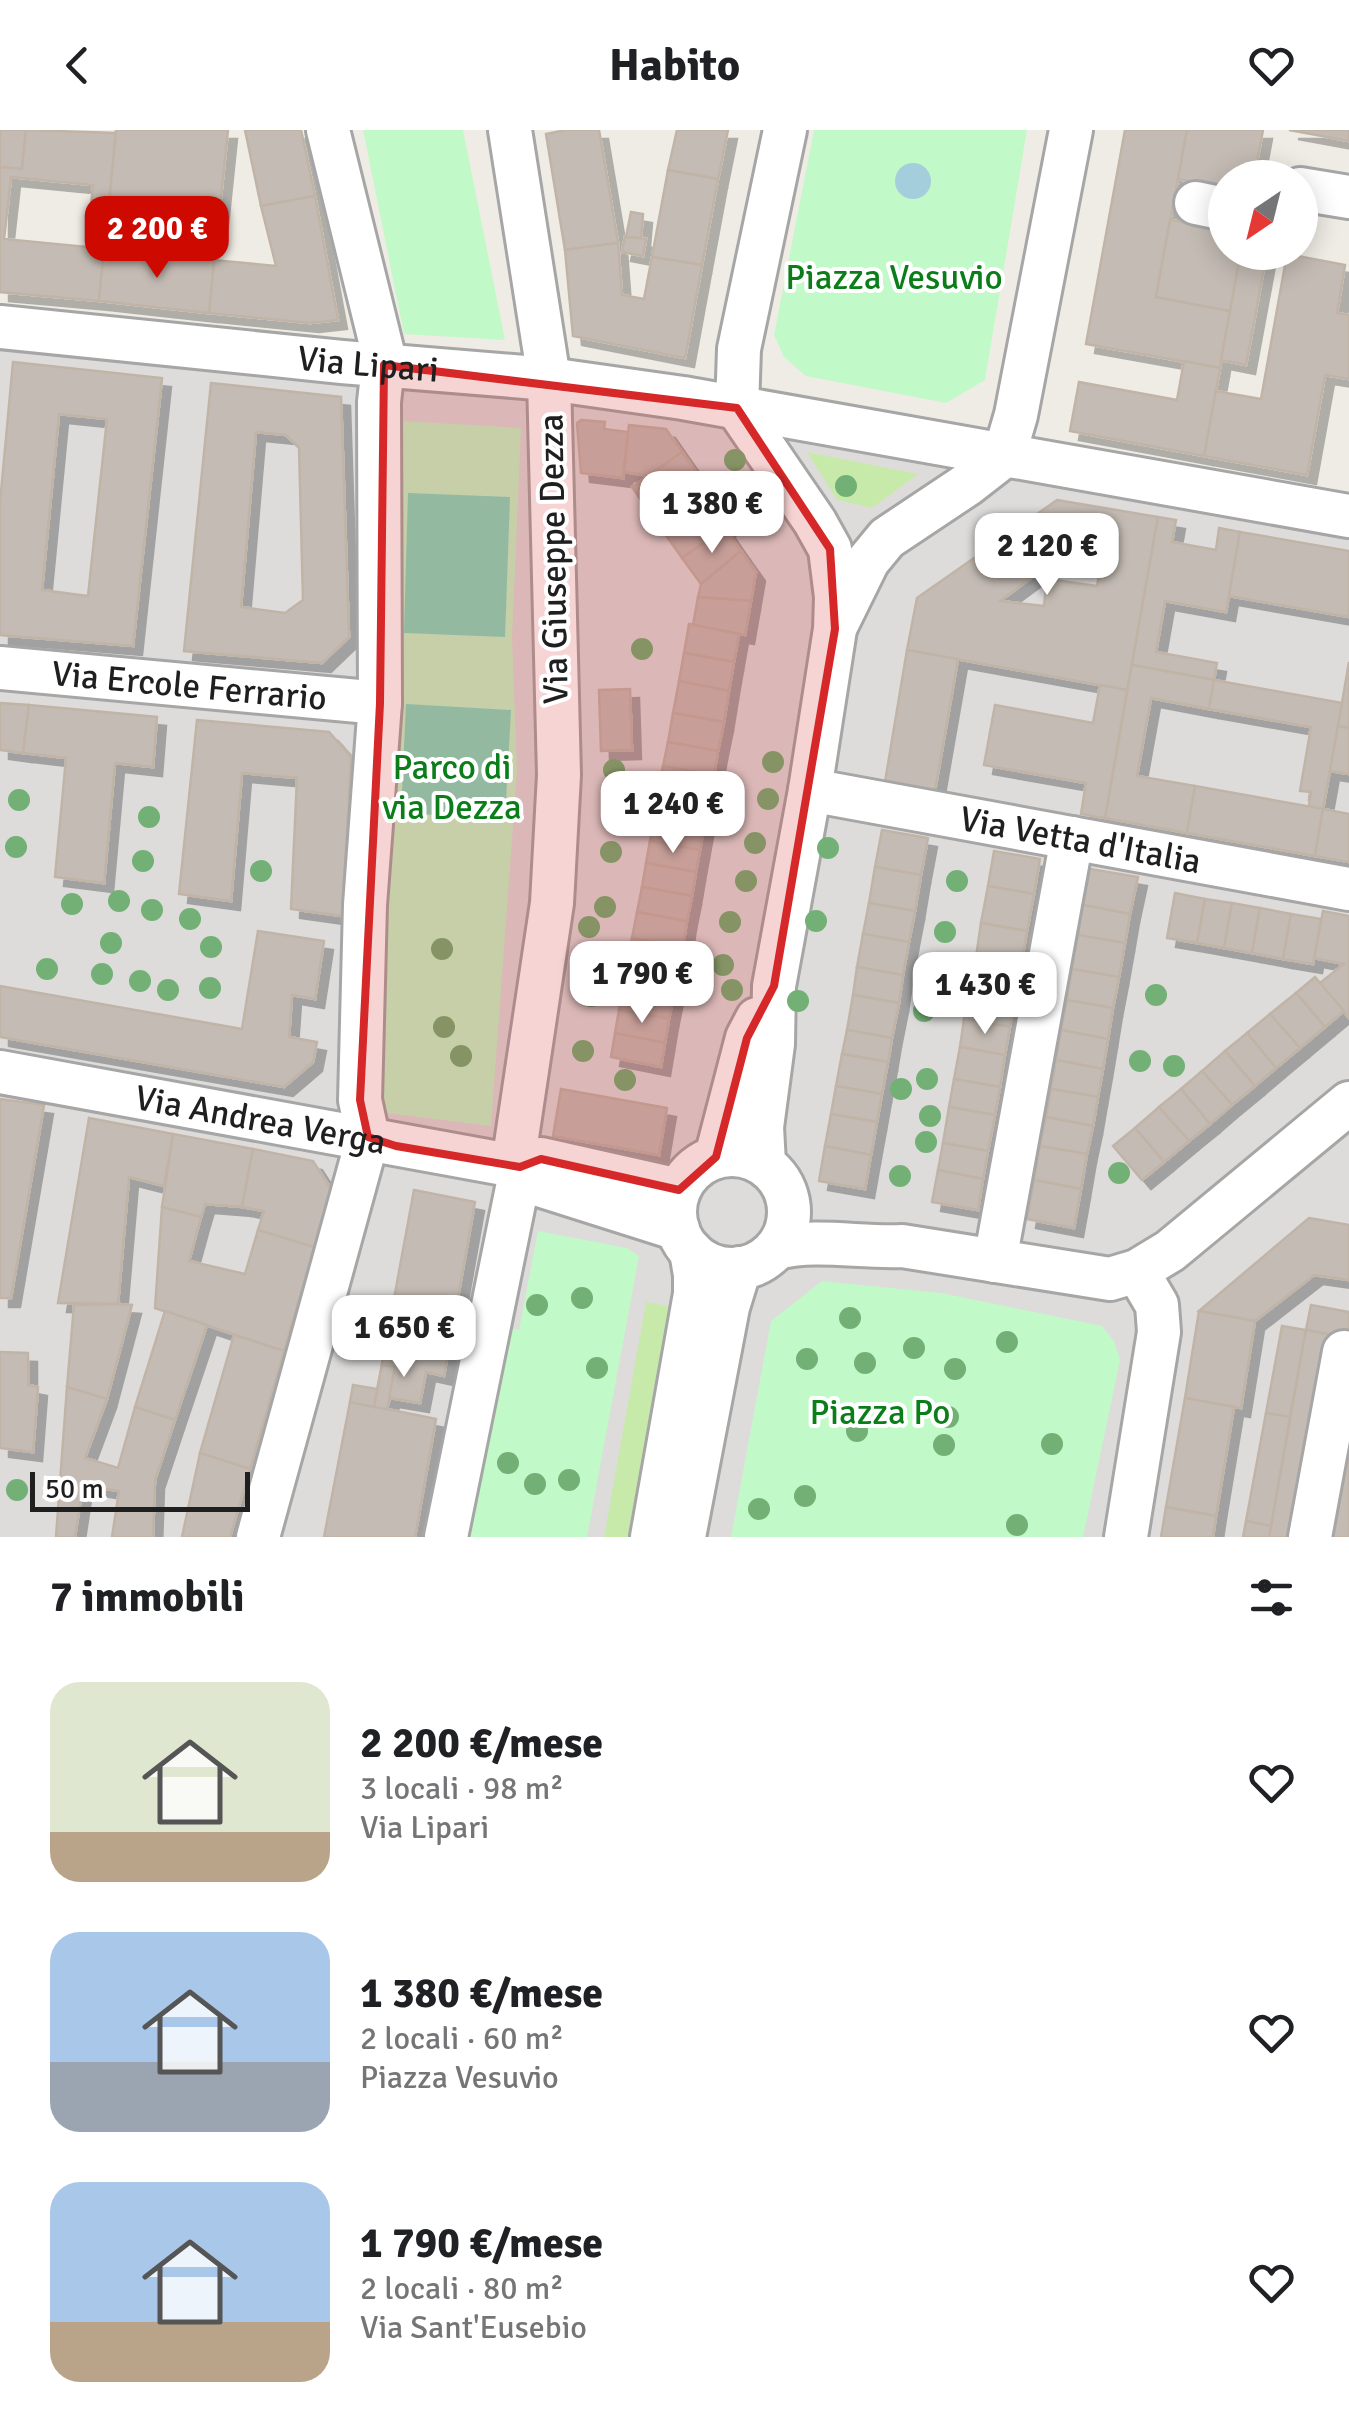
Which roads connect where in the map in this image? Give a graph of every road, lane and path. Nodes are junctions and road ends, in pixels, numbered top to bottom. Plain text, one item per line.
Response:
1 (328, 130) edge
2 (510, 130) edge
3 (784, 130) edge
4 (1071, 130) edge
5 (1318, 192) edge
6 (1349, 197) edge
7 (0, 328) edge
8 (384, 366) junction
9 (549, 379) junction
10 (737, 408) junction
11 (1004, 456) junction
12 (1349, 516) edge
13 (815, 522) junction
14 (887, 538) junction
15 (835, 629) junction
16 (0, 668) edge
17 (380, 704) junction
18 (810, 790) junction
19 (1072, 838) junction
20 (1349, 888) edge
21 (774, 986) junction
22 (0, 1072) edge
23 (1349, 1103) edge
24 (368, 1137) junction
25 (716, 1157) junction
26 (764, 1164) junction
27 (520, 1167) junction
28 (789, 1202) junction
29 (682, 1223) junction
30 (902, 1246) junction
31 (777, 1248) junction
32 (996, 1260) junction
33 (740, 1268) junction
34 (1137, 1271) junction
35 (1349, 1353) edge
36 (258, 1537) edge
37 (446, 1537) edge
38 (652, 1537) edge
39 (684, 1537) edge
40 (1126, 1537) edge
41 (1310, 1537) edge

1 - 8 street
2 - 9 street, Via Giuseppe Dezza
3 - 10 street
4 - 11 street
5 - 6 street
7 - 8 street, Via Lipari
8 - 9 street, Via Lipari
8 - 17 street
9 - 10 street, Via Lipari
9 - 27 street, Via Giuseppe Dezza
10 - 11 street
10 - 13 street
11 - 12 street
11 - 14 street
13 - 14 street
13 - 15 street
14 - 15 street
15 - 18 street
16 - 17 street, Via Ercole Ferrario
17 - 24 street
18 - 19 street, Via Vetta d'Italia
18 - 21 street
19 - 20 street, Via Vetta d'Italia
19 - 32 street
21 - 25 street
21 - 26 street
22 - 24 street, Via Andrea Verga
23 - 34 street
24 - 27 street, Via Andrea Verga
24 - 36 street
25 - 26 street
25 - 29 street
26 - 28 street
27 - 29 street
27 - 37 street
28 - 30 street
28 - 31 street
29 - 33 street
29 - 38 street
30 - 31 street
30 - 32 street
31 - 33 street
32 - 34 street
33 - 39 street
34 - 40 street
35 - 41 street

